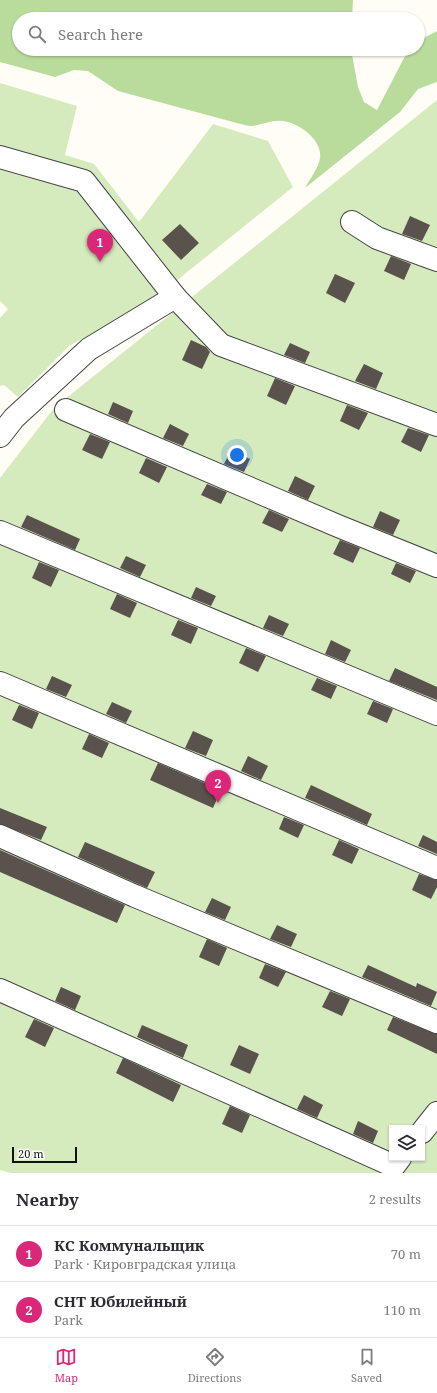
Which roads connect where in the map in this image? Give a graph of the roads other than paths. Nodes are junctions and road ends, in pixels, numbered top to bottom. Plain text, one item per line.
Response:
1 (0, 157) edge
2 (352, 222) dead end
3 (437, 260) edge
4 (175, 297) junction
5 (66, 410) dead end
6 (437, 425) edge
7 (0, 436) edge
8 (0, 532) edge
9 (437, 566) edge
10 (0, 683) edge
11 (437, 714) edge
12 (0, 836) edge
13 (437, 868) edge
14 (0, 990) edge
15 (437, 1022) edge
16 (437, 1113) edge
17 (425, 1128) edge
18 (398, 1161) edge

1 - 4 street
2 - 3 street
4 - 6 street
4 - 7 street
5 - 9 street
8 - 11 street
10 - 13 street
12 - 15 street
14 - 18 street
16 - 17 street

